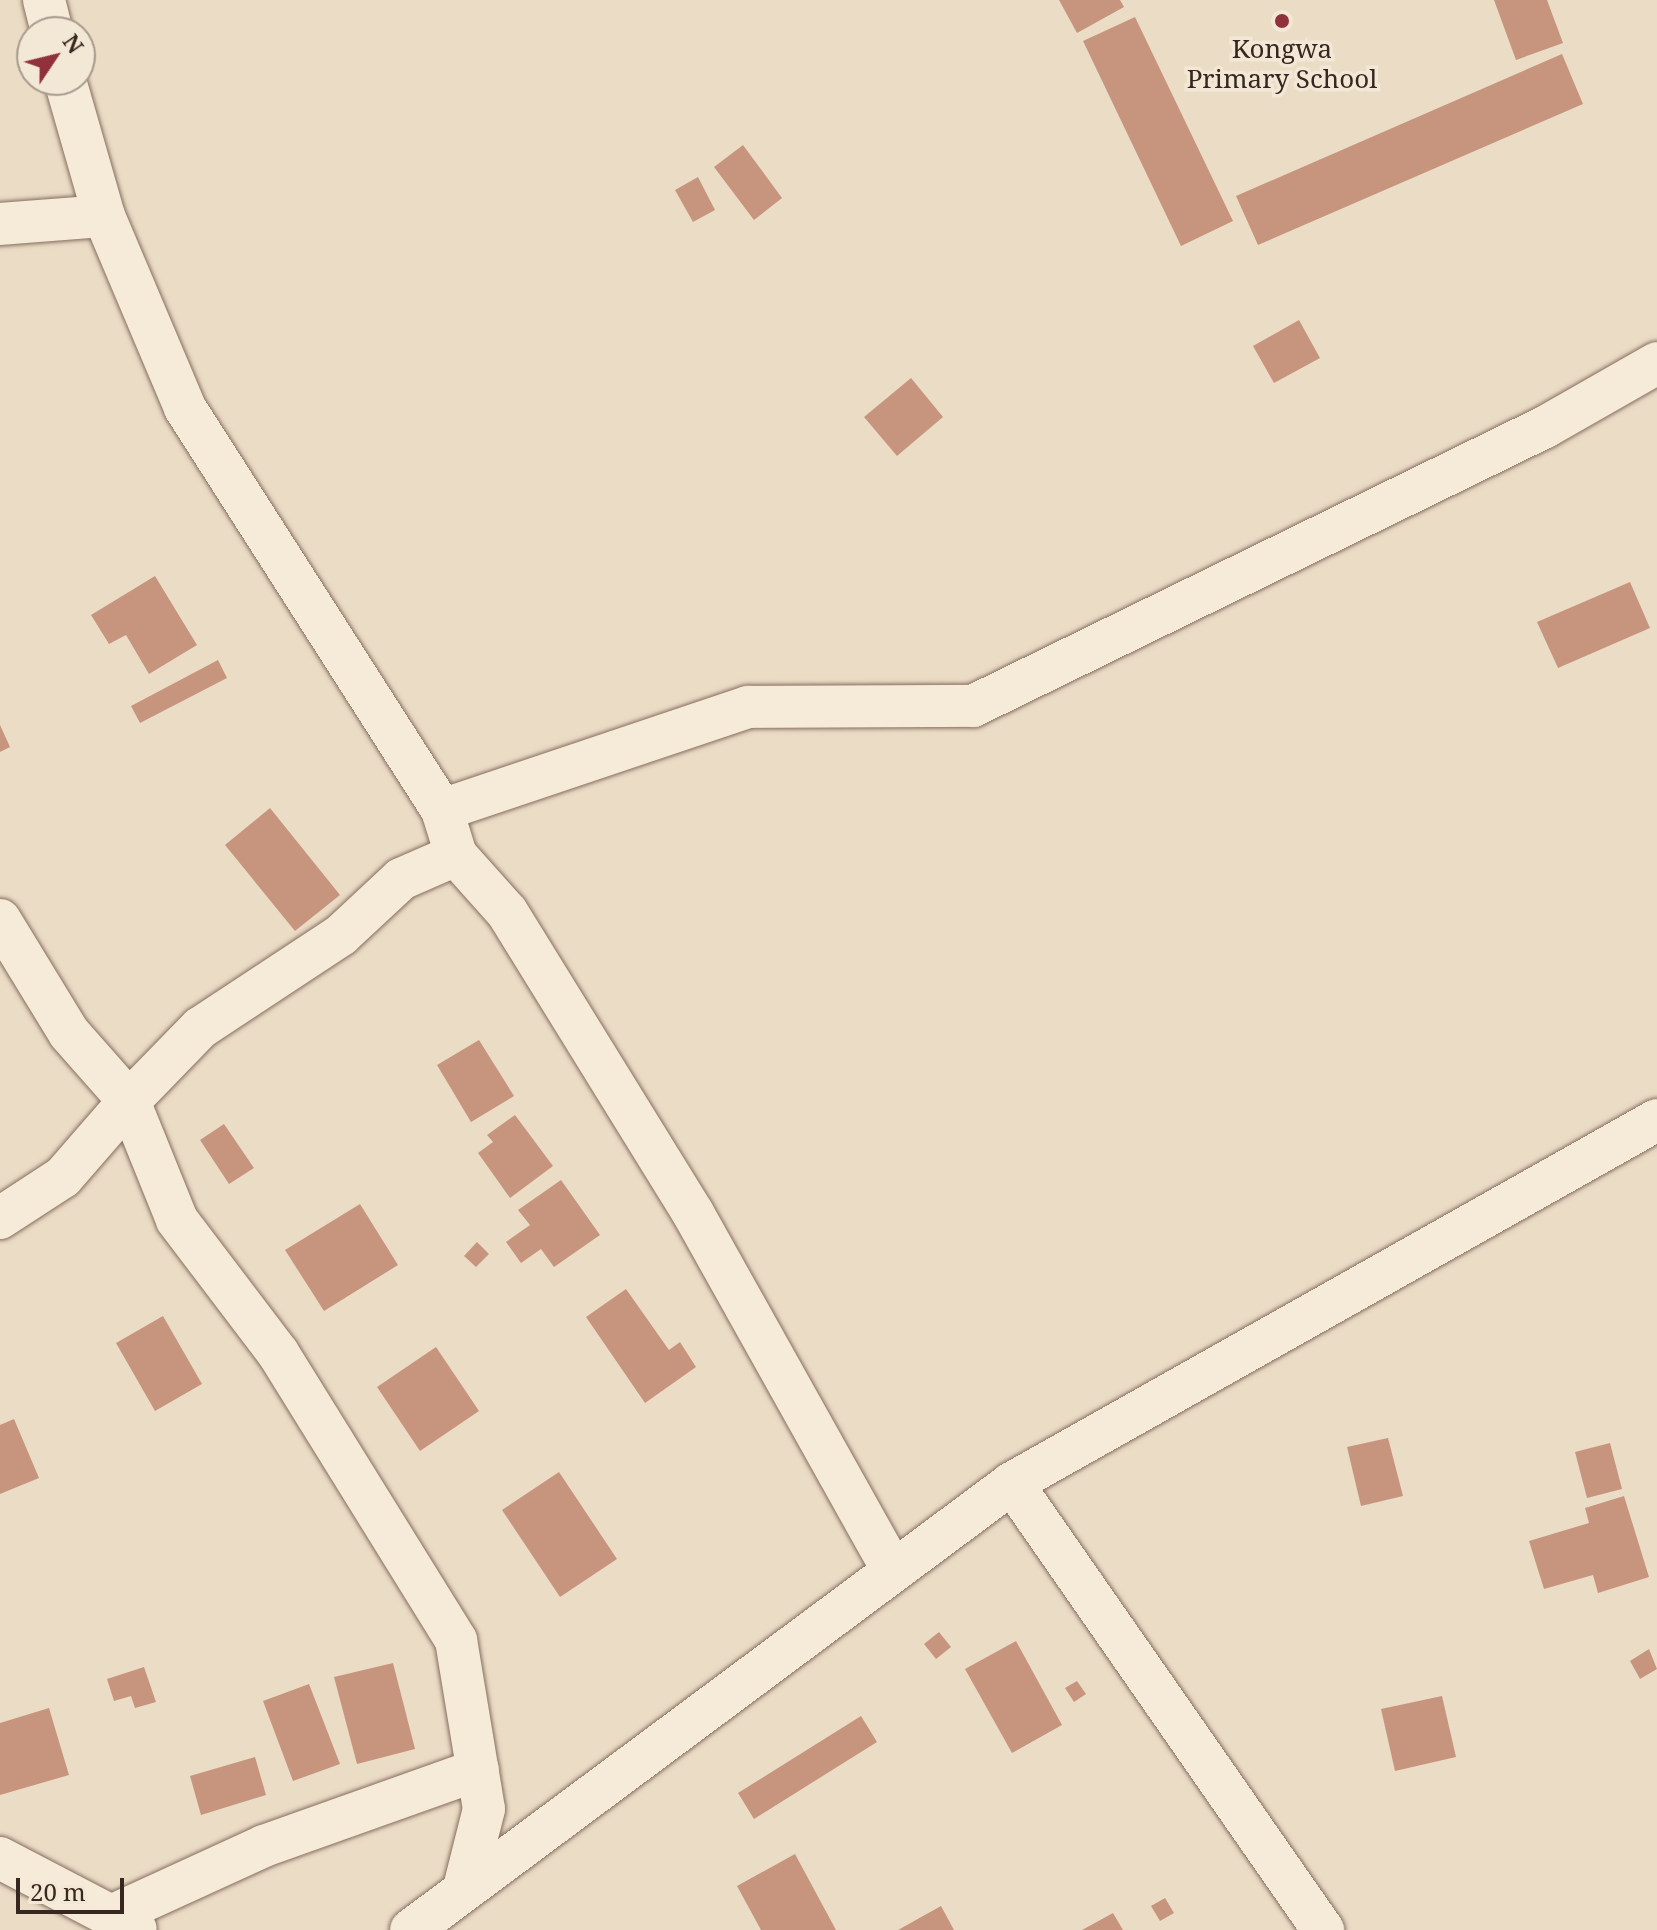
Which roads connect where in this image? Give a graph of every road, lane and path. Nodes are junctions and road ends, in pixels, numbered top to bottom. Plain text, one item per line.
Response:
1 (70, 96) edge
2 (104, 216) junction
3 (0, 224) edge
4 (1657, 363) edge
5 (442, 810) junction
6 (456, 855) junction
7 (0, 920) edge
8 (129, 1101) junction
9 (1657, 1120) edge
10 (0, 1218) edge
11 (1012, 1483) junction
12 (891, 1568) junction
13 (478, 1770) junction
14 (0, 1858) edge
15 (464, 1888) junction
16 (124, 1923) edge
17 (411, 1930) edge
18 (1323, 1930) edge

1 - 2 street
2 - 3 street
2 - 5 street
4 - 5 street
5 - 6 street
6 - 8 street
6 - 12 street
7 - 8 street
8 - 10 street
8 - 13 street
9 - 11 street
11 - 12 street
11 - 18 street
12 - 15 street
13 - 15 street
13 - 16 street
14 - 16 street
15 - 17 street

